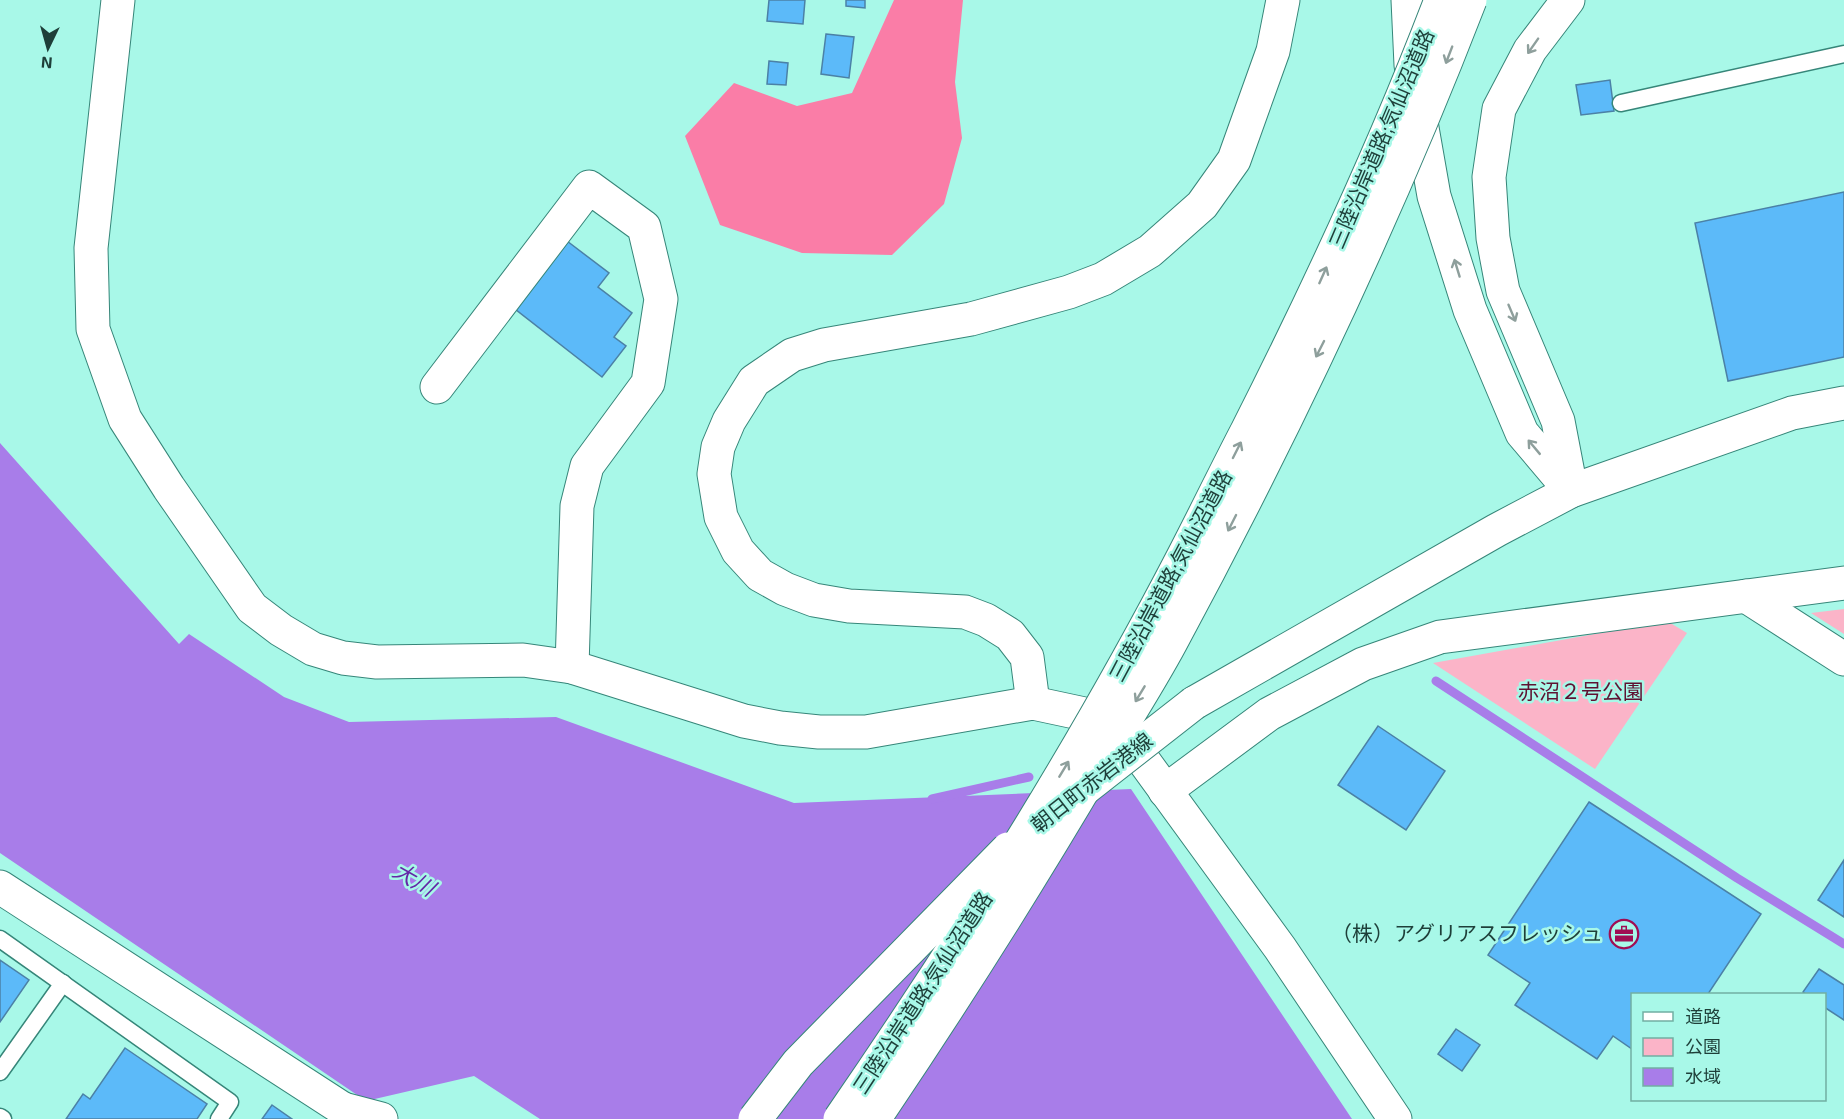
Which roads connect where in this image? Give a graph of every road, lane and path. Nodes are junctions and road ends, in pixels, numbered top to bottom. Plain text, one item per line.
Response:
1 (118, 0) edge
2 (1282, 0) edge
3 (1408, 0) edge
4 (1441, 0) edge
5 (1470, 0) edge
6 (1568, 0) edge
7 (1844, 54) edge
8 (1622, 103) dead end
9 (437, 387) dead end
10 (1844, 403) edge
11 (1571, 491) junction
12 (1844, 583) edge
13 (1746, 596) junction
14 (1844, 659) edge
15 (572, 667) junction
16 (1033, 703) junction
17 (1165, 791) junction
18 (0, 887) edge
19 (0, 939) edge
20 (63, 983) junction
21 (0, 1072) edge
22 (219, 1119) edge
23 (381, 1119) edge
24 (754, 1119) edge
25 (840, 1119) edge
26 (874, 1119) edge
27 (1395, 1119) edge

1 - 15 main road
2 - 16 main road
11 -> 3 main road
25 -> 4 main road, 三陸沿岸道路;気仙沼道路, bridge
5 -> 26 main road, 三陸沿岸道路;気仙沼道路, bridge
6 -> 11 main road
7 - 8 lane
9 - 15 main road
10 - 11 main road, 朝日町赤岩港線
11 - 24 main road, 朝日町赤岩港線, bridge
12 - 13 main road
13 - 14 main road
13 - 17 main road
15 - 16 main road
16 - 17 main road
17 - 27 main road
18 - 23 main road
19 - 20 lane
20 - 21 lane
20 - 22 lane

